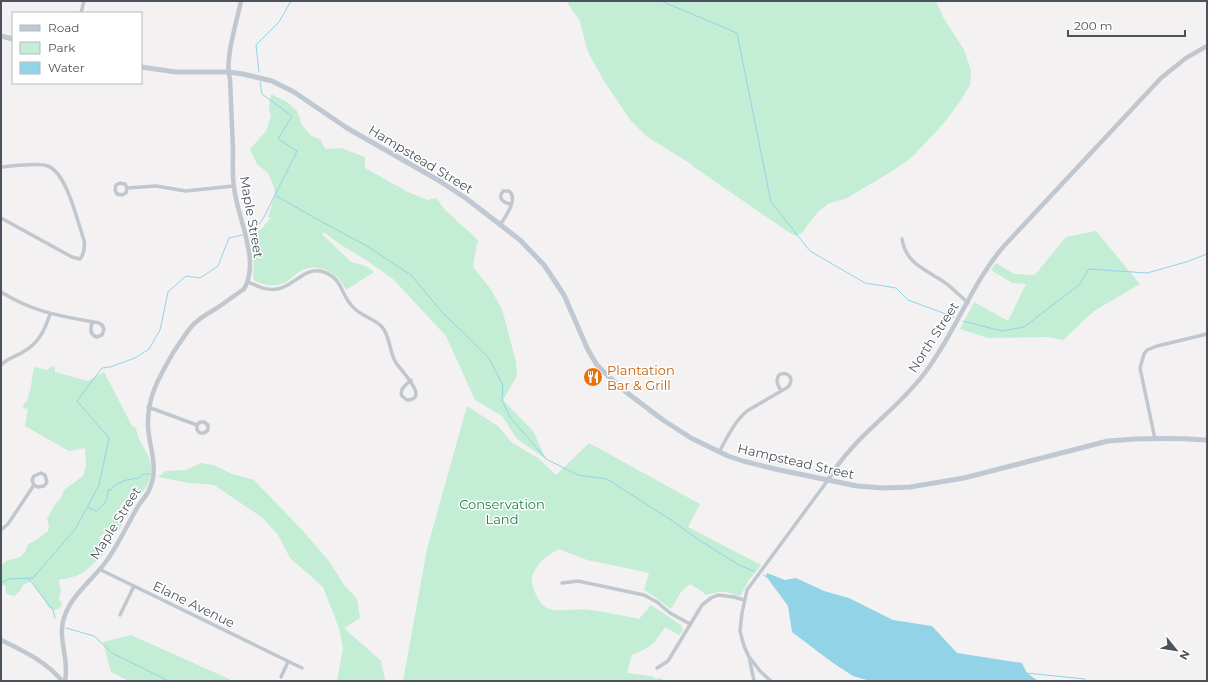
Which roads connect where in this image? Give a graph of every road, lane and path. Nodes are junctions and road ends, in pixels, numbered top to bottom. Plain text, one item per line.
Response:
1 (84, 1) edge
2 (241, 1) edge
3 (81, 12) edge
4 (1, 36) edge
5 (12, 39) edge
6 (1207, 46) edge
7 (142, 67) edge
8 (228, 72) junction
9 (1, 167) edge
10 (233, 186) junction
11 (127, 188) dead end
12 (511, 204) dead end
13 (1, 218) edge
14 (500, 225) junction
15 (902, 239) dead end
16 (248, 282) junction
17 (1, 292) edge
18 (968, 303) junction
19 (50, 314) junction
20 (92, 322) junction
21 (1207, 334) edge
22 (1, 365) edge
23 (411, 380) junction
24 (781, 391) junction
25 (148, 407) junction
26 (197, 426) dead end
27 (1155, 438) junction
28 (1207, 440) edge
29 (719, 452) junction
30 (828, 480) junction
31 (34, 485) junction
32 (1, 530) edge
33 (99, 569) junction
34 (562, 582) dead end
35 (134, 586) junction
36 (744, 600) junction
37 (120, 616) dead end
38 (690, 624) junction
39 (1, 640) edge
40 (749, 657) junction
41 (288, 662) junction
42 (302, 668) dead end
43 (657, 668) dead end
44 (281, 677) dead end
45 (63, 681) edge
46 (754, 681) edge
47 (771, 681) edge

1 - 3 street
2 - 8 street, Maple Street
4 - 5 main road
6 - 18 street, North Street
7 - 8 main road, Hampstead Street
8 - 10 street, Maple Street
8 - 14 main road, Hampstead Street
9 - 13 street
10 - 11 street
10 - 16 street, Maple Street
12 - 14 street
14 - 29 main road, Hampstead Street
15 - 18 street
16 - 23 street
16 - 25 street, Maple Street
17 - 19 street
18 - 30 street, North Street
19 - 20 street
19 - 22 street
20 - 20 street
21 - 27 street
23 - 23 street
24 - 24 street
24 - 29 street
25 - 26 street
25 - 33 street, Maple Street
27 - 28 main road, Hampstead Street
27 - 30 main road, Hampstead Street
29 - 30 main road, Hampstead Street
30 - 36 street, North Street
31 - 31 street
31 - 32 street
33 - 35 street, Elane Avenue
33 - 45 street, Maple Street
34 - 38 street
35 - 37 street
35 - 41 street, Elane Avenue
36 - 38 street
36 - 40 street, North Street
38 - 43 street
39 - 45 street
40 - 46 street, North Street
40 - 47 street
41 - 42 street, Elane Avenue
41 - 44 street

